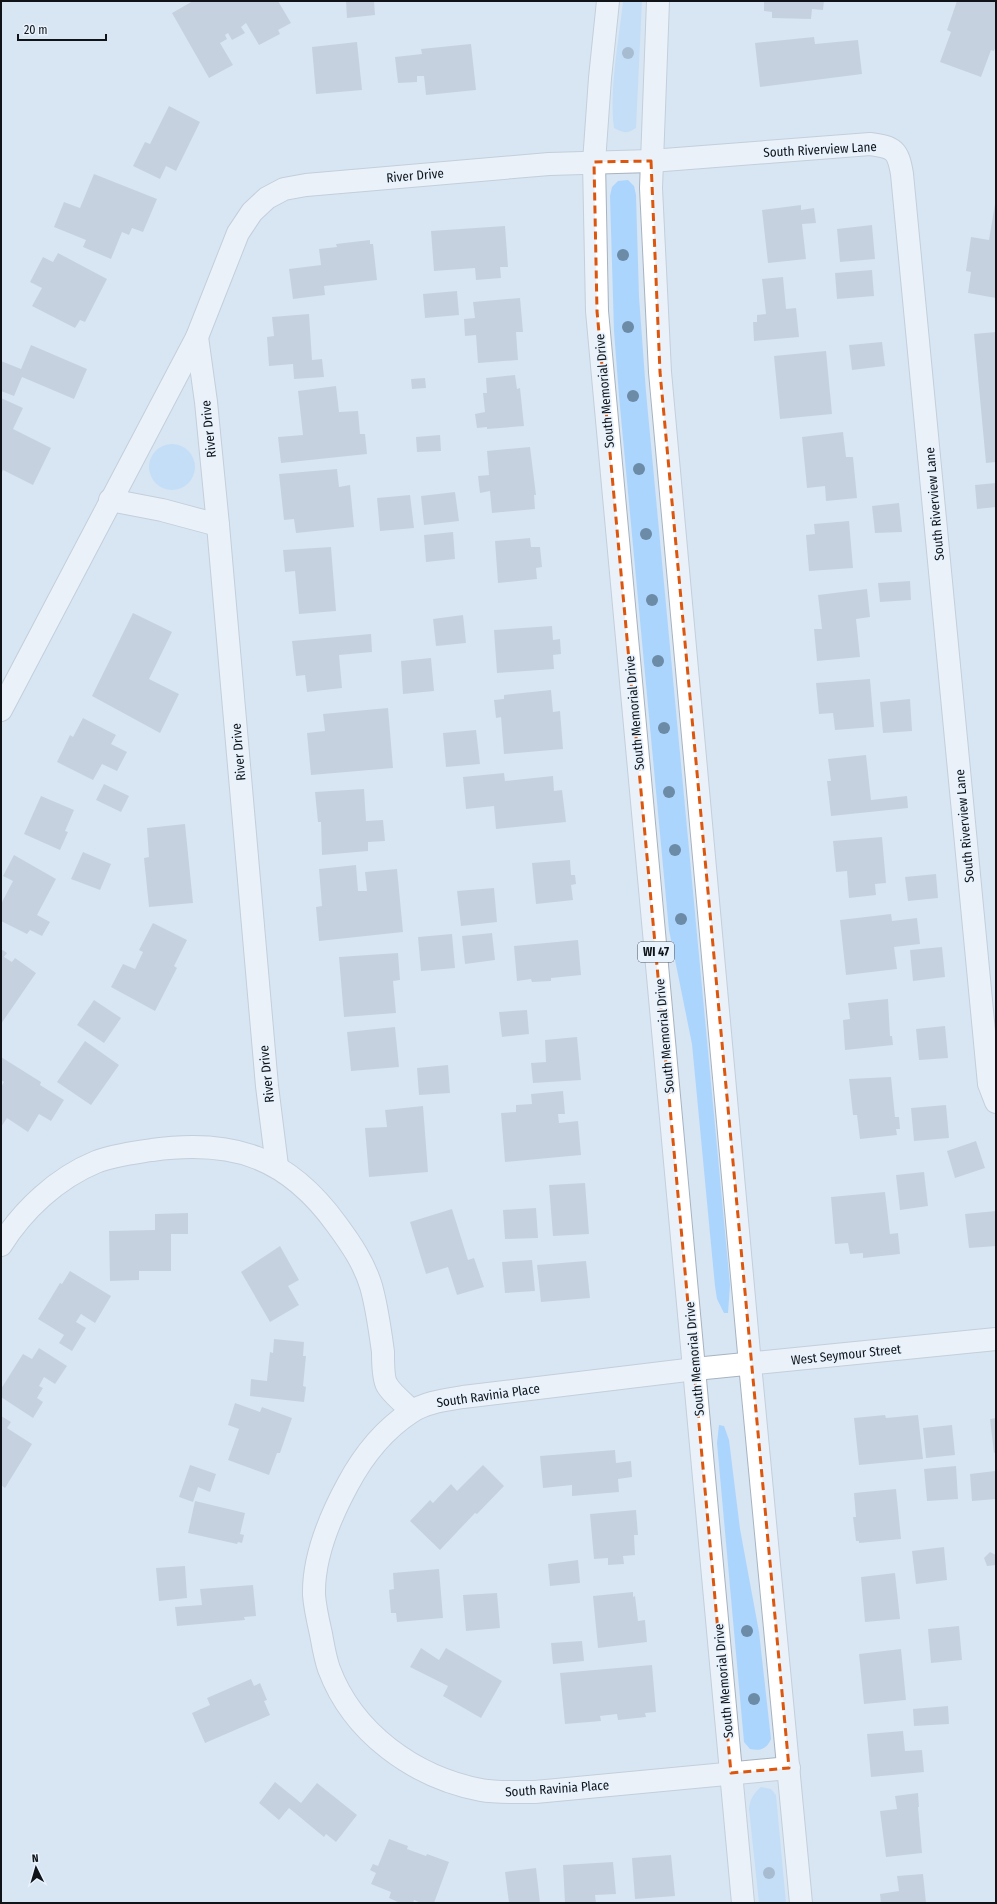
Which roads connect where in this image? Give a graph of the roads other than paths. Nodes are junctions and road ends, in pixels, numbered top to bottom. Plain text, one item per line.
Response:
1 (608, 1) edge
2 (658, 1) edge
3 (651, 161) junction
4 (594, 162) junction
5 (197, 337) junction
6 (110, 500) junction
7 (218, 525) junction
8 (1, 710) edge
9 (996, 1102) edge
10 (277, 1166) junction
11 (1, 1245) edge
12 (996, 1338) edge
13 (750, 1364) junction
14 (695, 1369) junction
15 (412, 1411) junction
16 (789, 1768) junction
17 (731, 1773) junction
18 (743, 1903) edge
19 (801, 1903) edge

1 - 4 street, South Memorial Drive / WI 47
2 - 3 street
3 - 4 street, River Drive
3 - 9 street, South Riverview Lane
3 - 13 street
4 - 5 street, River Drive
4 - 14 street, South Memorial Drive / WI 47
5 - 6 street, River Drive
5 - 7 street, River Drive
6 - 7 street
6 - 8 street, River Drive
7 - 10 street, River Drive
10 - 11 street
10 - 15 street
12 - 13 street, West Seymour Street
13 - 14 street, West Seymour Street
13 - 16 street
14 - 15 street, South Ravinia Place
14 - 17 street, South Memorial Drive / WI 47
15 - 17 street, South Ravinia Place
16 - 17 street, South Ravinia Place
16 - 19 street
17 - 18 street, South Memorial Drive / WI 47

